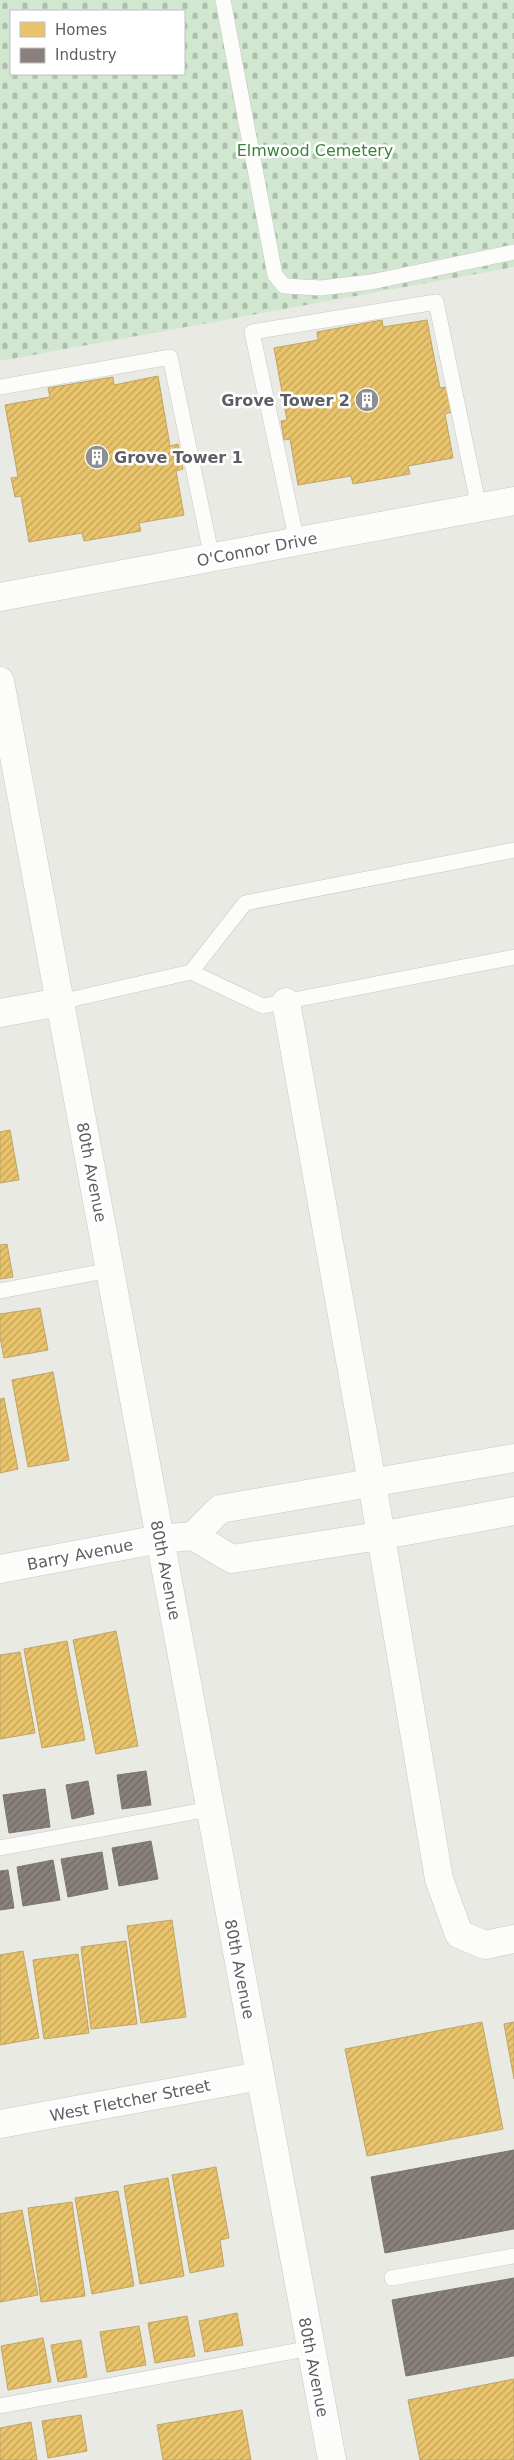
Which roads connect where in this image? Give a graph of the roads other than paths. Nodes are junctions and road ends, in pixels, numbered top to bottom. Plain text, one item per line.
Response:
1 (223, 0) edge
2 (514, 252) edge
3 (0, 387) edge
4 (514, 501) edge
5 (479, 508) junction
6 (297, 542) junction
7 (212, 558) junction
8 (0, 597) edge
9 (0, 681) edge
10 (5, 732) edge
11 (514, 850) edge
12 (514, 957) edge
13 (191, 972) junction
14 (60, 1002) junction
15 (286, 1002) junction
16 (0, 1013) edge
17 (110, 1270) junction
18 (0, 1291) edge
19 (514, 1458) edge
20 (372, 1483) junction
21 (514, 1511) edge
22 (193, 1536) junction
23 (380, 1536) junction
24 (160, 1539) junction
25 (0, 1569) edge
26 (210, 1809) junction
27 (0, 1848) edge
28 (514, 1939) edge
29 (260, 2076) junction
30 (0, 2124) edge
31 (514, 2256) edge
32 (392, 2278) dead end
33 (311, 2348) junction
34 (0, 2406) edge
35 (332, 2460) edge

1 - 2 lane
3 - 7 lane
4 - 5 street, O'Connor Drive
5 - 6 street, O'Connor Drive
5 - 6 lane
6 - 7 street, O'Connor Drive
7 - 8 street, O'Connor Drive
9 - 10 street, 80th Avenue
10 - 14 street, 80th Avenue
11 - 13 lane
12 - 15 lane
13 - 14 lane
13 - 15 lane
14 - 16 street
14 - 17 street, 80th Avenue
15 - 20 street
17 - 18 lane
17 - 24 street, 80th Avenue
19 - 20 street
20 - 22 street
20 - 23 street
21 - 23 street
22 - 23 street
22 - 24 street, Barry Avenue
23 - 28 street
24 - 25 street, Barry Avenue
24 - 26 street, 80th Avenue
26 - 27 lane
26 - 29 street, 80th Avenue
29 - 30 street, West Fletcher Street
29 - 33 street, 80th Avenue
31 - 32 lane
33 - 34 lane
33 - 35 street, 80th Avenue

